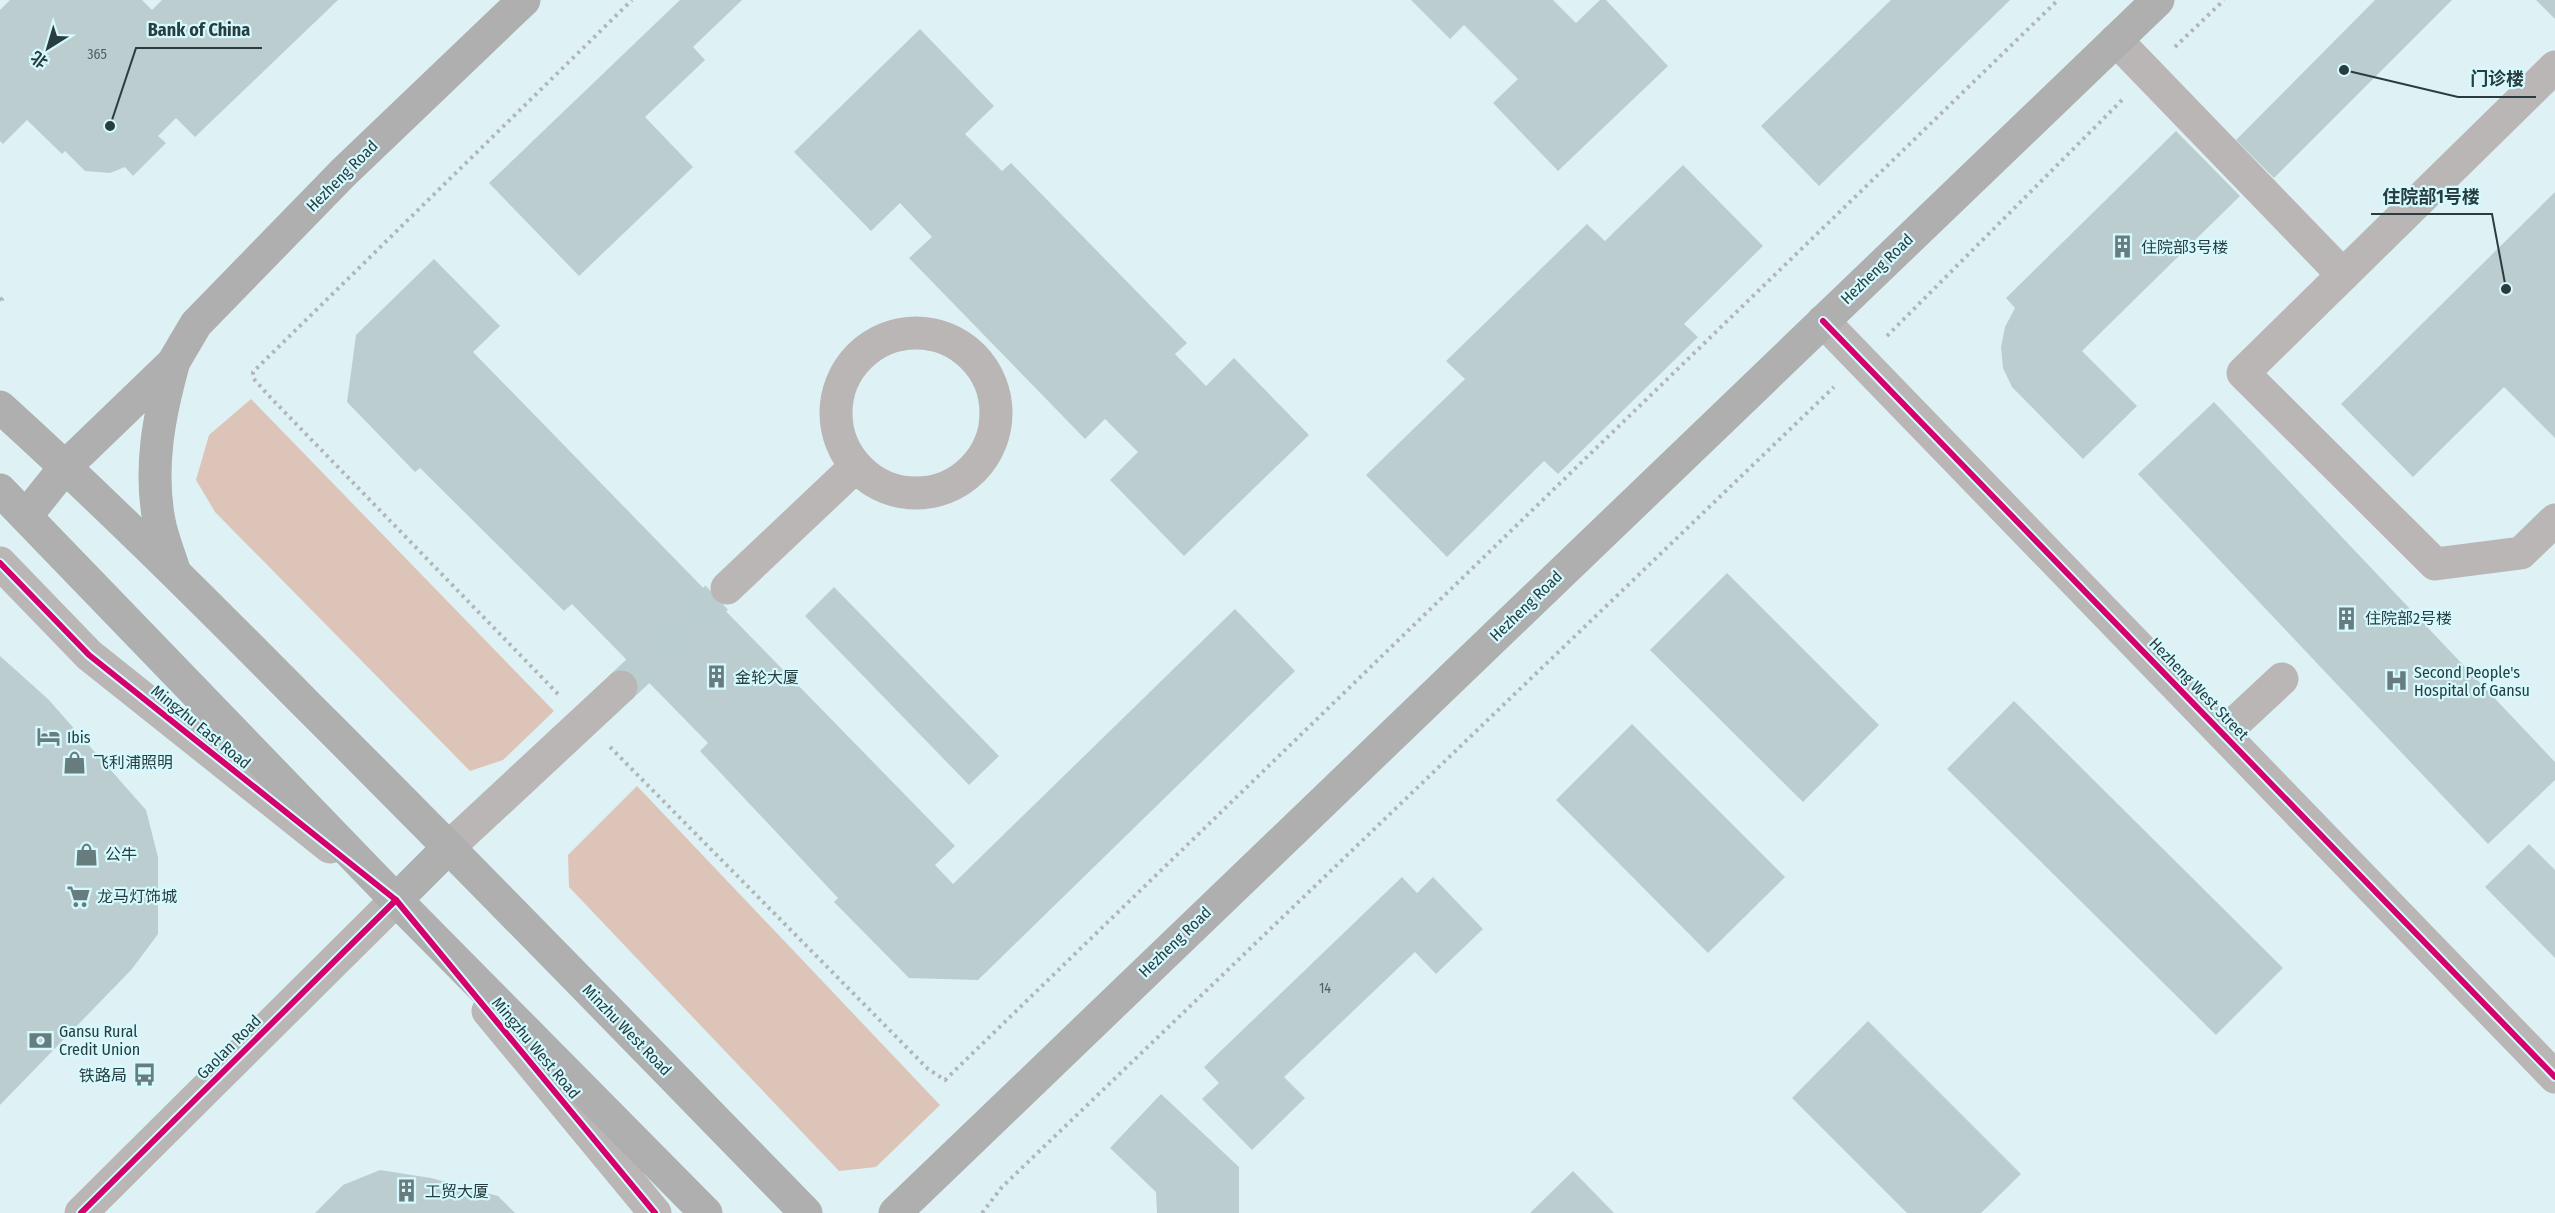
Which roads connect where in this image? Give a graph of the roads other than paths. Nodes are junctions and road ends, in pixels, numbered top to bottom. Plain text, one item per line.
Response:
1 (524, 0) edge
2 (2158, 0) edge
3 (2116, 40) junction
4 (2555, 67) edge
5 (2343, 275) junction
6 (1823, 321) junction
7 (173, 363) junction
8 (0, 407) edge
9 (66, 466) junction
10 (855, 467) junction
11 (0, 489) edge
12 (26, 516) junction
13 (2555, 520) edge
14 (0, 563) edge
15 (175, 572) junction
16 (727, 588) tunnel mouth
17 (2282, 679) dead end
18 (621, 687) tunnel mouth
19 (2223, 734) junction
20 (449, 847) junction
21 (396, 900) junction
22 (2555, 1077) edge
23 (81, 1213) edge
24 (655, 1213) edge
25 (706, 1213) edge
26 (806, 1213) edge
27 (895, 1213) edge

1 - 7 main road, Hezheng Road
2 - 3 main road, Hezheng Road
3 - 5 street
3 - 6 main road, Hezheng Road
4 - 5 street
5 - 13 street
6 - 19 street, Hezheng West Street
6 - 27 main road, Hezheng Road
7 - 9 main road, Hezheng Road
7 - 15 main road, Hezheng Road
8 - 9 main road
9 - 12 main road, Hezheng Road
9 - 15 main road
10 - 10 street
10 - 16 street
11 - 12 main road, Mingzhu East Road
12 - 21 main road, Mingzhu East Road
14 - 21 street, Mingzhu East Road
15 - 20 main road
17 - 19 street
18 - 20 street
19 - 22 street, Hezheng West Street
20 - 21 main road, Gaolan Road
20 - 26 main road, Minzhu West Road
21 - 23 street, Gaolan Road
21 - 24 street, Mingzhu West Road
21 - 25 main road

